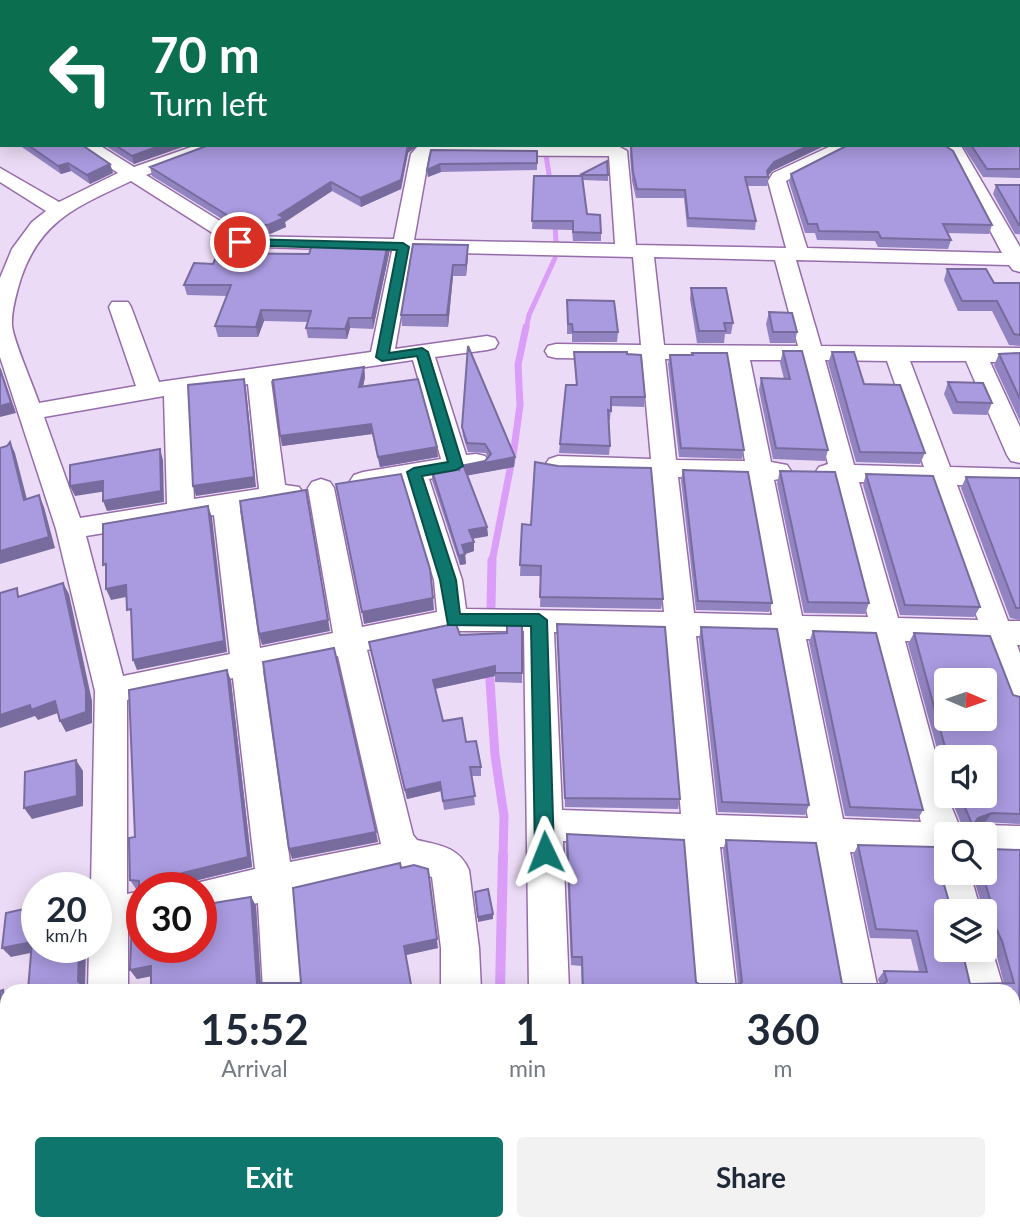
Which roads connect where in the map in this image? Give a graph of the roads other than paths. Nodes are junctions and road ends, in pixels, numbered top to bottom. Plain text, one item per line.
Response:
1 (89, 147) edge
2 (209, 147) edge
3 (843, 147) edge
4 (947, 147) edge
5 (625, 148) edge
6 (0, 173) edge
7 (131, 174) junction
8 (975, 185) junction
9 (998, 185) edge
10 (59, 211) junction
11 (403, 247) junction
12 (634, 251) junction
13 (791, 254) junction
14 (1018, 262) edge
15 (120, 307) dead end
16 (487, 343) dead end
17 (556, 351) dead end
18 (422, 352) junction
19 (653, 352) junction
20 (737, 353) junction
21 (812, 354) junction
22 (896, 354) junction
23 (975, 355) junction
24 (1020, 355) edge
25 (382, 357) junction
26 (260, 376) junction
27 (176, 387) junction
28 (150, 391) junction
29 (29, 412) junction
30 (1020, 454) edge
31 (558, 465) edge
32 (664, 468) junction
33 (760, 471) junction
34 (414, 472) junction
35 (845, 473) junction
36 (940, 476) junction
37 (1020, 478) edge
38 (321, 488) junction
39 (273, 496) junction
40 (226, 503) junction
41 (181, 511) junction
42 (70, 529) junction
43 (453, 620) junction
44 (539, 620) junction
45 (680, 625) junction
46 (790, 628) junction
47 (887, 630) junction
48 (1009, 633) edge
49 (350, 642) junction
50 (247, 663) junction
51 (111, 691) junction
52 (1020, 695) edge
53 (939, 822) edge
54 (544, 825) junction
55 (700, 830) junction
56 (829, 835) junction
57 (997, 841) edge
58 (1020, 842) edge
59 (934, 849) edge
60 (405, 853) junction
61 (275, 882) junction
62 (217, 894) edge
63 (126, 912) edge
64 (976, 962) edge
65 (109, 984) edge
66 (283, 984) edge
67 (461, 984) edge
68 (549, 984) edge
69 (715, 984) edge
70 (857, 984) edge
71 (982, 984) edge

1 - 7 street
2 - 7 street
3 - 13 street
4 - 8 street
5 - 11 street
5 - 12 street
6 - 10 street
7 - 10 street
7 - 11 street
8 - 9 street
8 - 14 street
10 - 29 street
11 - 12 street
11 - 25 street
12 - 13 street
12 - 19 street
13 - 14 street
13 - 21 street
15 - 28 street
16 - 18 street
17 - 19 street
18 - 25 street
18 - 34 street
19 - 20 street
19 - 32 street
20 - 21 street
20 - 33 street
21 - 22 street
21 - 35 street
22 - 23 street
22 - 36 street
23 - 24 street
23 - 30 street
25 - 26 street
26 - 27 street
26 - 39 street
27 - 28 street
27 - 41 street
28 - 29 street
29 - 42 street
31 - 32 street
32 - 33 street
32 - 45 street
33 - 35 street
33 - 46 street
34 - 38 street
34 - 43 street
35 - 36 street
35 - 47 street
36 - 37 street
36 - 48 street
38 - 39 street
38 - 49 street
39 - 40 street
40 - 41 street
40 - 50 street
41 - 42 street
42 - 51 street
43 - 44 street
43 - 49 street
44 - 45 street
44 - 54 street
45 - 46 street
45 - 55 street
46 - 47 street
46 - 56 street
47 - 48 street
47 - 53 street
48 - 52 street
49 - 50 street
49 - 60 street
50 - 51 street
50 - 61 street
51 - 63 street
54 - 55 street
54 - 68 street
55 - 56 street
55 - 69 street
56 - 59 street
56 - 70 street
57 - 58 street
60 - 61 street
60 - 67 street
61 - 62 street
61 - 66 street
63 - 65 street
64 - 71 street

